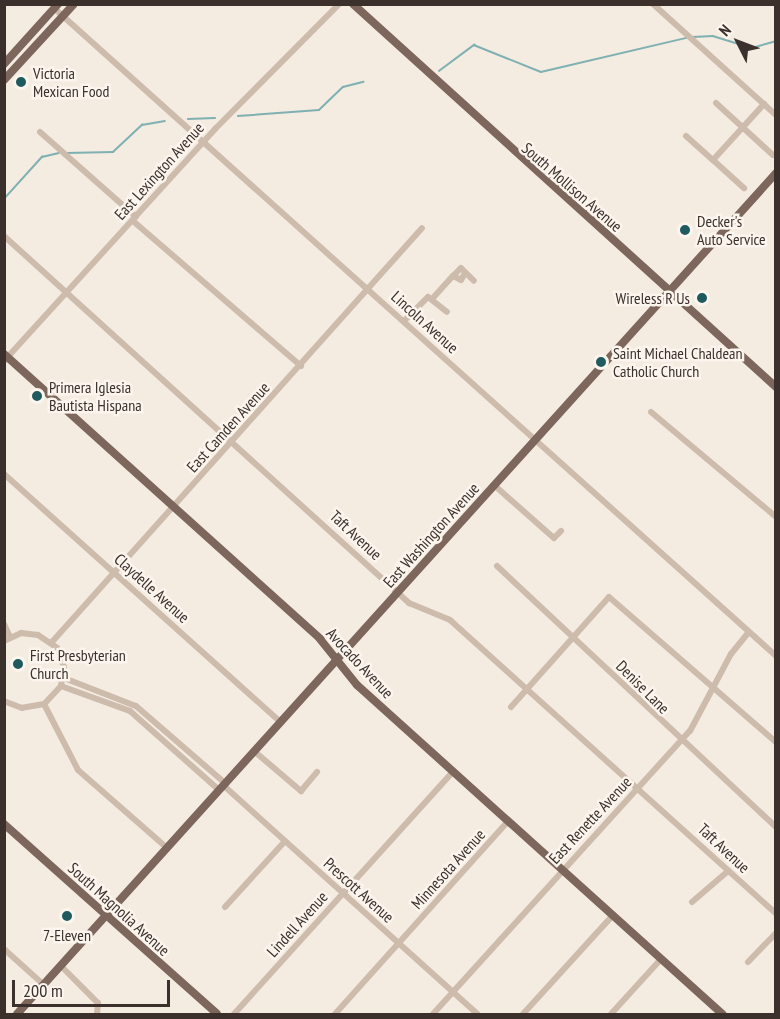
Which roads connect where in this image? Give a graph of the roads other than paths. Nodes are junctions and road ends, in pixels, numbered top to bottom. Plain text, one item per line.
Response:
1 (74, 4) edge
2 (339, 4) edge
3 (353, 4) edge
4 (653, 4) edge
5 (56, 7) edge
6 (63, 16) junction
7 (4, 64) edge
8 (4, 80) edge
9 (716, 104) dead end
10 (764, 104) junction
11 (776, 115) edge
12 (743, 127) junction
13 (40, 132) dead end
14 (686, 136) dead end
15 (203, 142) junction
16 (773, 155) dead end
17 (713, 160) junction
18 (776, 173) edge
19 (744, 188) dead end
20 (135, 219) junction
21 (422, 228) dead end
22 (4, 236) edge
23 (474, 281) dead end
24 (368, 289) junction
25 (669, 291) junction
26 (68, 292) junction
27 (432, 299) junction
28 (447, 312) dead end
29 (404, 321) junction
30 (6, 358) edge
31 (301, 366) junction
32 (776, 387) edge
33 (651, 412) dead end
34 (535, 439) junction
35 (232, 442) junction
36 (4, 474) edge
37 (494, 485) junction
38 (173, 507) junction
39 (776, 517) edge
40 (561, 531) dead end
41 (497, 566) dead end
42 (115, 573) junction
43 (397, 592) junction
44 (4, 624) edge
45 (749, 632) junction
46 (575, 636) junction
47 (7, 639) edge
48 (52, 642) junction
49 (776, 656) edge
50 (337, 659) junction
51 (64, 678) junction
52 (61, 686) junction
53 (714, 687) junction
54 (527, 690) junction
55 (4, 701) edge
56 (44, 704) junction
57 (511, 706) dead end
58 (280, 722) junction
59 (776, 742) edge
60 (680, 743) junction
61 (254, 751) junction
62 (317, 772) dead end
63 (453, 772) junction
64 (222, 786) junction
65 (639, 788) junction
66 (508, 821) junction
67 (4, 824) edge
68 (774, 826) edge
69 (285, 841) junction
70 (167, 848) junction
71 (563, 870) junction
72 (728, 871) junction
73 (343, 894) junction
74 (692, 902) dead end
75 (225, 908) dead end
76 (776, 914) edge
77 (613, 915) junction
78 (106, 916) junction
79 (776, 933) edge
80 (398, 945) junction
81 (4, 949) edge
82 (662, 959) junction
83 (748, 962) dead end
84 (61, 966) junction
85 (44, 985) junction
86 (452, 992) junction
87 (17, 1014) edge
88 (97, 1014) edge
89 (217, 1014) edge
90 (234, 1014) edge
91 (335, 1014) edge
92 (433, 1014) edge
93 (477, 1014) edge
94 (523, 1014) edge
95 (611, 1014) edge
96 (723, 1014) edge

1 - 6 main road
2 - 15 street, East Lexington Avenue
3 - 25 main road, South Mollison Avenue
4 - 10 street
5 - 6 street, Lincoln Avenue
5 - 7 main road
6 - 8 main road
6 - 15 street, Lincoln Avenue
9 - 12 street
10 - 11 street
10 - 12 street
12 - 16 street
12 - 17 street
13 - 20 street
14 - 17 street
15 - 20 street, East Lexington Avenue
15 - 24 street, Lincoln Avenue
17 - 19 street
18 - 25 main road, East Washington Avenue
20 - 26 street, East Lexington Avenue
20 - 31 street
21 - 24 street, East Camden Avenue
22 - 26 street, Taft Avenue
23 - 27 street
24 - 29 street, Lincoln Avenue
24 - 31 street, East Camden Avenue
25 - 32 main road, South Mollison Avenue
25 - 34 main road, East Washington Avenue
26 - 30 street, East Lexington Avenue
26 - 35 street, Taft Avenue
27 - 28 street
27 - 29 street
29 - 34 street, Lincoln Avenue
30 - 38 main road, Avocado Avenue
31 - 35 street, East Camden Avenue
33 - 39 street
34 - 37 main road, East Washington Avenue
34 - 45 street, Lincoln Avenue
35 - 38 street, East Camden Avenue
35 - 43 street, Taft Avenue
36 - 42 street, Claydelle Avenue
37 - 40 street
37 - 43 main road, East Washington Avenue
38 - 42 street, East Camden Avenue
38 - 50 main road, Avocado Avenue
41 - 46 street, Denise Lane
42 - 48 street, East Camden Avenue
42 - 58 street, Claydelle Avenue
43 - 50 main road, East Washington Avenue
43 - 54 street, Taft Avenue
44 - 47 street
45 - 49 street, Lincoln Avenue
45 - 53 street, East Renette Avenue
46 - 53 street
46 - 54 street
46 - 60 street, Denise Lane
47 - 48 street
48 - 51 street
50 - 58 main road, East Washington Avenue
50 - 63 main road, Avocado Avenue
51 - 52 street
51 - 64 street, Prescott Avenue
52 - 56 street
52 - 64 street, Prescott Avenue
53 - 59 street
53 - 60 street, East Renette Avenue
54 - 57 street
54 - 65 street, Taft Avenue
55 - 56 street
56 - 70 street
58 - 61 main road, East Washington Avenue
60 - 65 street, East Renette Avenue
60 - 68 street, Denise Lane
61 - 62 street
61 - 64 main road, East Washington Avenue
63 - 66 main road, Avocado Avenue
63 - 73 street, Lindell Avenue
64 - 69 street, Prescott Avenue
64 - 70 main road, East Washington Avenue
65 - 71 street, East Renette Avenue
65 - 72 street, Taft Avenue
66 - 71 main road, Avocado Avenue
66 - 80 street, Minnesota Avenue
67 - 78 main road, South Magnolia Avenue
69 - 73 street, Prescott Avenue
69 - 75 street
70 - 78 main road, East Washington Avenue
71 - 77 main road, Avocado Avenue
71 - 86 street, East Renette Avenue
72 - 74 street
72 - 76 street, Taft Avenue
73 - 80 street, Prescott Avenue
73 - 90 street, Lindell Avenue
77 - 82 main road, Avocado Avenue
77 - 94 street
78 - 84 main road, East Washington Avenue
78 - 89 main road, South Magnolia Avenue
79 - 83 street
80 - 86 street, Prescott Avenue
80 - 91 street, Minnesota Avenue
81 - 85 street
82 - 95 street
82 - 96 main road, Avocado Avenue
84 - 85 main road, East Washington Avenue
84 - 88 street
85 - 87 main road, East Washington Avenue
86 - 92 street, East Renette Avenue
86 - 93 street, Prescott Avenue

